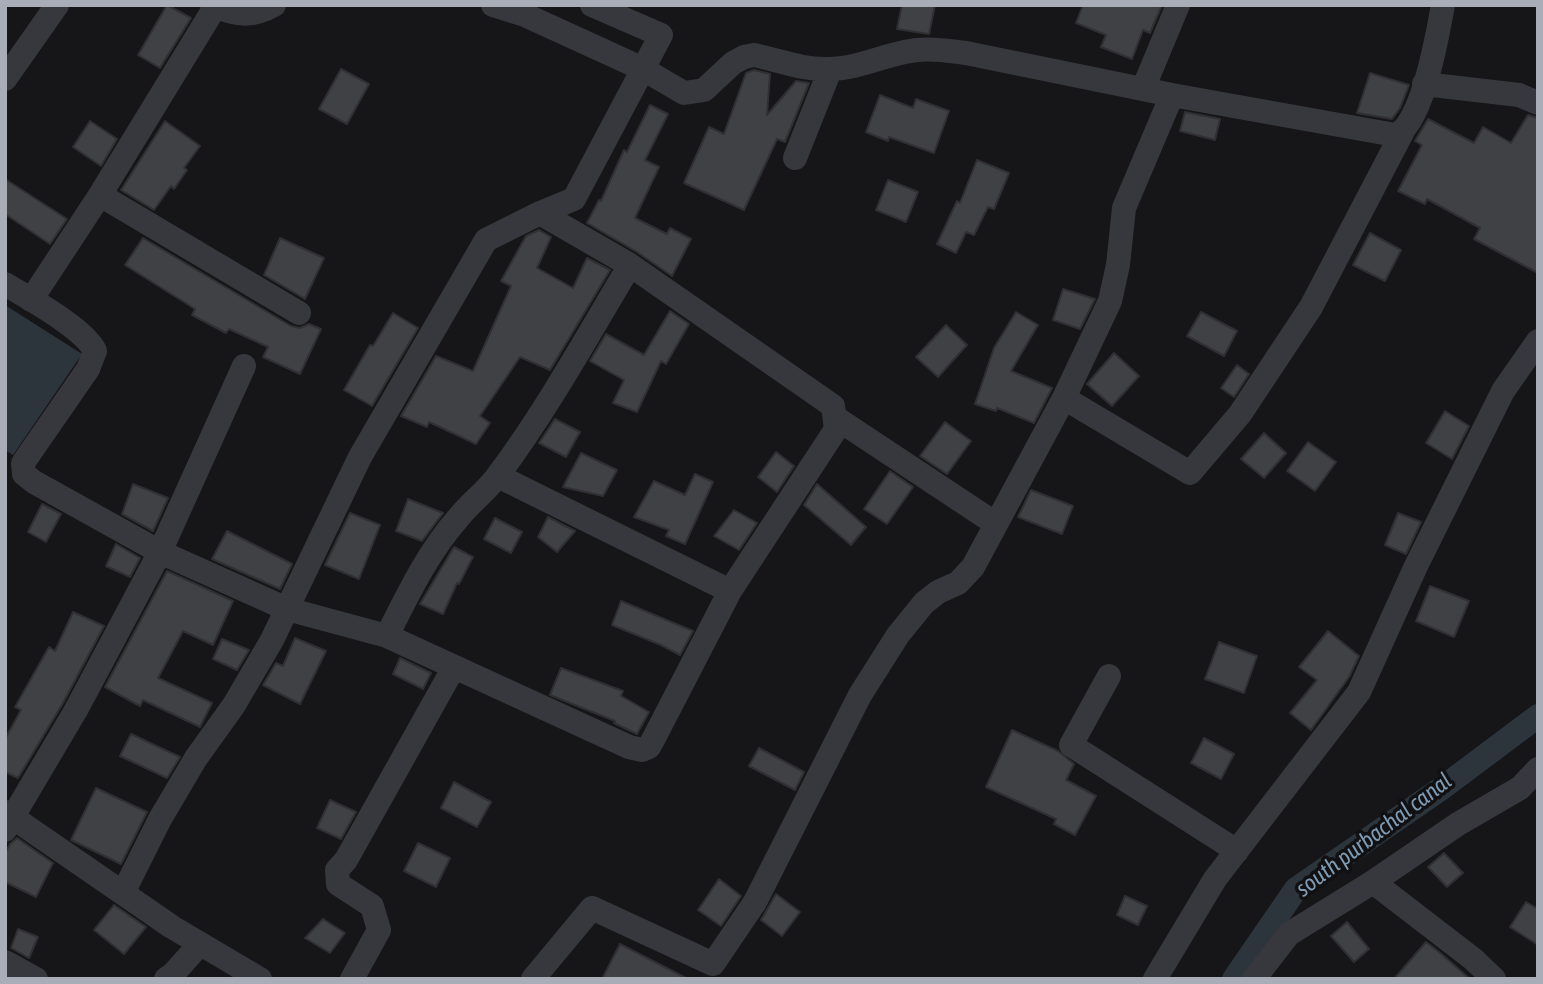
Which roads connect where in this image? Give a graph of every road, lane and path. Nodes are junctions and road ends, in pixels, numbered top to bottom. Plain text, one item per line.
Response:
1 (57, 5) edge
2 (274, 5) edge
3 (493, 5) edge
4 (592, 5) edge
5 (1178, 5) edge
6 (1443, 5) edge
7 (214, 6) edge
8 (643, 69) junction
9 (830, 69) junction
10 (5, 79) edge
11 (1424, 84) junction
12 (1143, 89) junction
13 (1172, 95) junction
14 (1538, 103) edge
15 (1402, 133) junction
16 (795, 158) dead end
17 (100, 195) junction
18 (540, 213) junction
19 (630, 265) junction
20 (5, 284) edge
21 (31, 300) junction
22 (299, 313) dead end
23 (1538, 341) edge
24 (244, 366) dead end
25 (1064, 398) junction
26 (836, 418) junction
27 (498, 476) junction
28 (996, 524) junction
29 (160, 552) junction
30 (730, 591) junction
31 (287, 610) junction
32 (387, 636) junction
33 (454, 667) junction
34 (1109, 676) dead end
35 (1538, 769) edge
36 (8, 820) edge
37 (1237, 851) junction
38 (1373, 882) junction
39 (123, 893) junction
40 (200, 944) junction
41 (5, 962) edge
42 (716, 971) edge
43 (37, 979) edge
44 (166, 979) edge
45 (260, 979) edge
46 (352, 979) edge
47 (533, 979) edge
48 (1155, 979) edge
49 (1254, 979) edge
50 (1494, 979) edge

1 - 10 street
2 - 7 street
3 - 8 street
4 - 8 street
5 - 12 street
6 - 11 street
7 - 17 street
8 - 9 street
8 - 18 street
9 - 12 street
9 - 16 street
11 - 14 street
11 - 15 street
12 - 13 street
13 - 15 street
13 - 25 street
15 - 25 street
17 - 21 street
17 - 22 street
18 - 19 street
18 - 31 street
19 - 26 street
19 - 27 street
20 - 21 street
21 - 29 street
23 - 37 street
24 - 29 street
25 - 28 street
26 - 28 street
26 - 30 street
27 - 30 street
27 - 32 street
28 - 42 street
29 - 31 street
29 - 36 street
30 - 33 street
31 - 32 street
31 - 39 street
32 - 33 street
33 - 46 street
34 - 37 street
35 - 38 street
36 - 39 street
37 - 48 street
38 - 49 street
38 - 50 street
39 - 40 street
40 - 44 street
40 - 45 street
41 - 43 street
42 - 47 street

